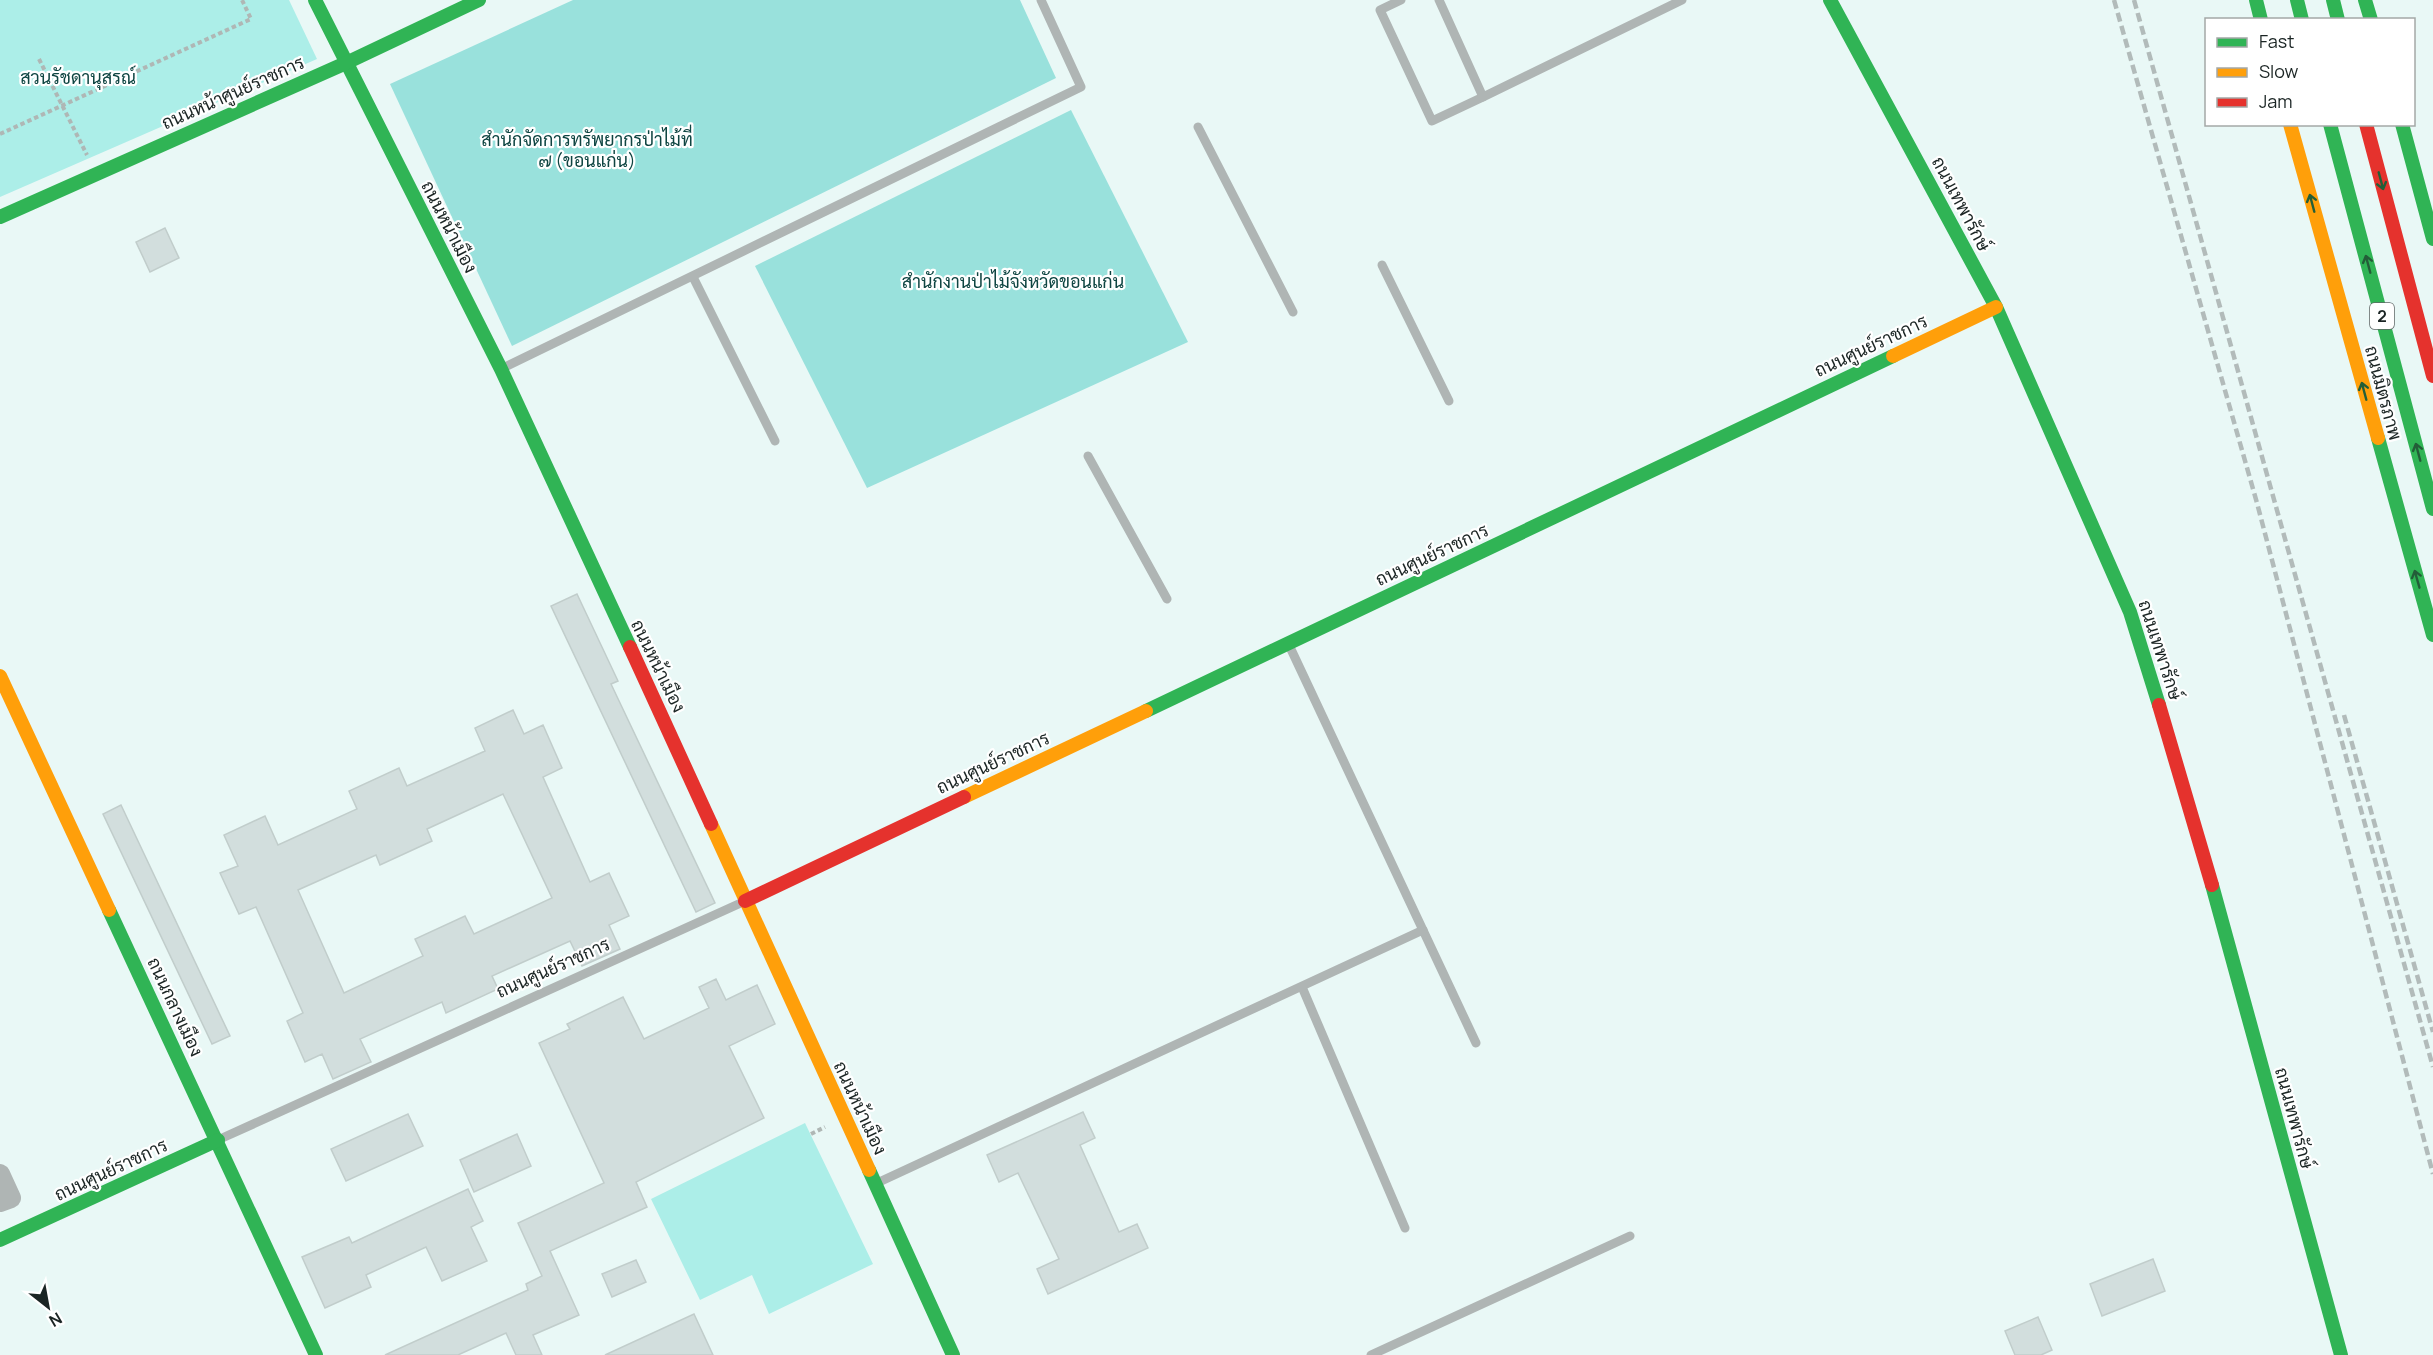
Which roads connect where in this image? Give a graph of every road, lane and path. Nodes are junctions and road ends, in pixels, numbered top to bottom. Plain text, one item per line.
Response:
1 (242, 0) edge
2 (315, 0) edge
3 (479, 0) edge
4 (1041, 0) edge
5 (1401, 0) edge
6 (1438, 0) edge
7 (1682, 0) edge
8 (1830, 0) edge
9 (2256, 0) edge
10 (2297, 0) edge
11 (2333, 0) edge
12 (2365, 0) edge
13 (2260, 18) edge
14 (2302, 18) edge
15 (2338, 18) edge
16 (2370, 18) edge
17 (39, 59) dead end
18 (346, 63) junction
19 (1483, 97) junction
20 (62, 106) junction
21 (2291, 126) edge
22 (2331, 126) edge
23 (2367, 126) edge
24 (2403, 126) edge
25 (1198, 127) dead end
26 (0, 134) edge
27 (96, 174) junction
28 (0, 217) edge
29 (2433, 239) edge
30 (1382, 265) dead end
31 (693, 277) junction
32 (1996, 307) junction
33 (1293, 312) dead end
34 (501, 369) junction
35 (2433, 376) edge
36 (1449, 401) dead end
37 (775, 441) dead end
38 (1088, 456) dead end
39 (2433, 509) edge
40 (1167, 599) dead end
41 (2433, 635) edge
42 (1288, 643) junction
43 (0, 676) edge
44 (745, 901) junction
45 (1423, 930) junction
46 (1302, 987) junction
47 (1476, 1043) dead end
48 (218, 1140) junction
49 (0, 1174) edge
50 (875, 1184) junction
51 (0, 1202) edge
52 (1405, 1228) dead end
53 (1630, 1236) dead end
54 (0, 1240) edge
55 (316, 1355) edge
56 (953, 1355) edge
57 (1371, 1355) edge
58 (2341, 1355) edge

1 - 20 path
2 - 18 street, ถนนหน้าเมือง
3 - 18 street, ถนนหน้าศูนย์ราชการ
4 - 31 lane
5 - 19 lane
6 - 19 lane
7 - 19 lane
8 - 32 street, ถนนเทพารักษ์
9 - 13 street
10 - 14 street
11 - 15 street
12 - 16 street
17 - 20 path
18 - 27 street, ถนนหน้าศูนย์ราชการ
18 - 34 street, ถนนหน้าเมือง
20 - 26 path
20 - 27 path
41 -> 21 street, ถนนมิตรภาพ / 2
39 -> 22 street, ถนนมิตรภาพ / 2
23 -> 35 street, 2
24 - 29 street
25 - 33 lane
27 - 28 street, ถนนหน้าศูนย์ราชการ
30 - 36 lane
31 - 34 lane
31 - 37 lane
32 - 42 street, ถนนศูนย์ราชการ
32 - 58 street, ถนนเทพารักษ์
34 - 44 street, ถนนหน้าเมือง
38 - 40 lane
42 - 44 street, ถนนศูนย์ราชการ
42 - 45 lane
43 - 48 street, ถนนกลางเมือง
44 - 48 lane, ถนนศูนย์ราชการ
44 - 50 street, ถนนหน้าเมือง
45 - 46 lane
45 - 47 lane
46 - 50 lane
46 - 52 lane
48 - 54 street, ถนนศูนย์ราชการ
48 - 55 street, ถนนกลางเมือง
49 - 51 street
50 - 56 street, ถนนหน้าเมือง
53 - 57 lane

